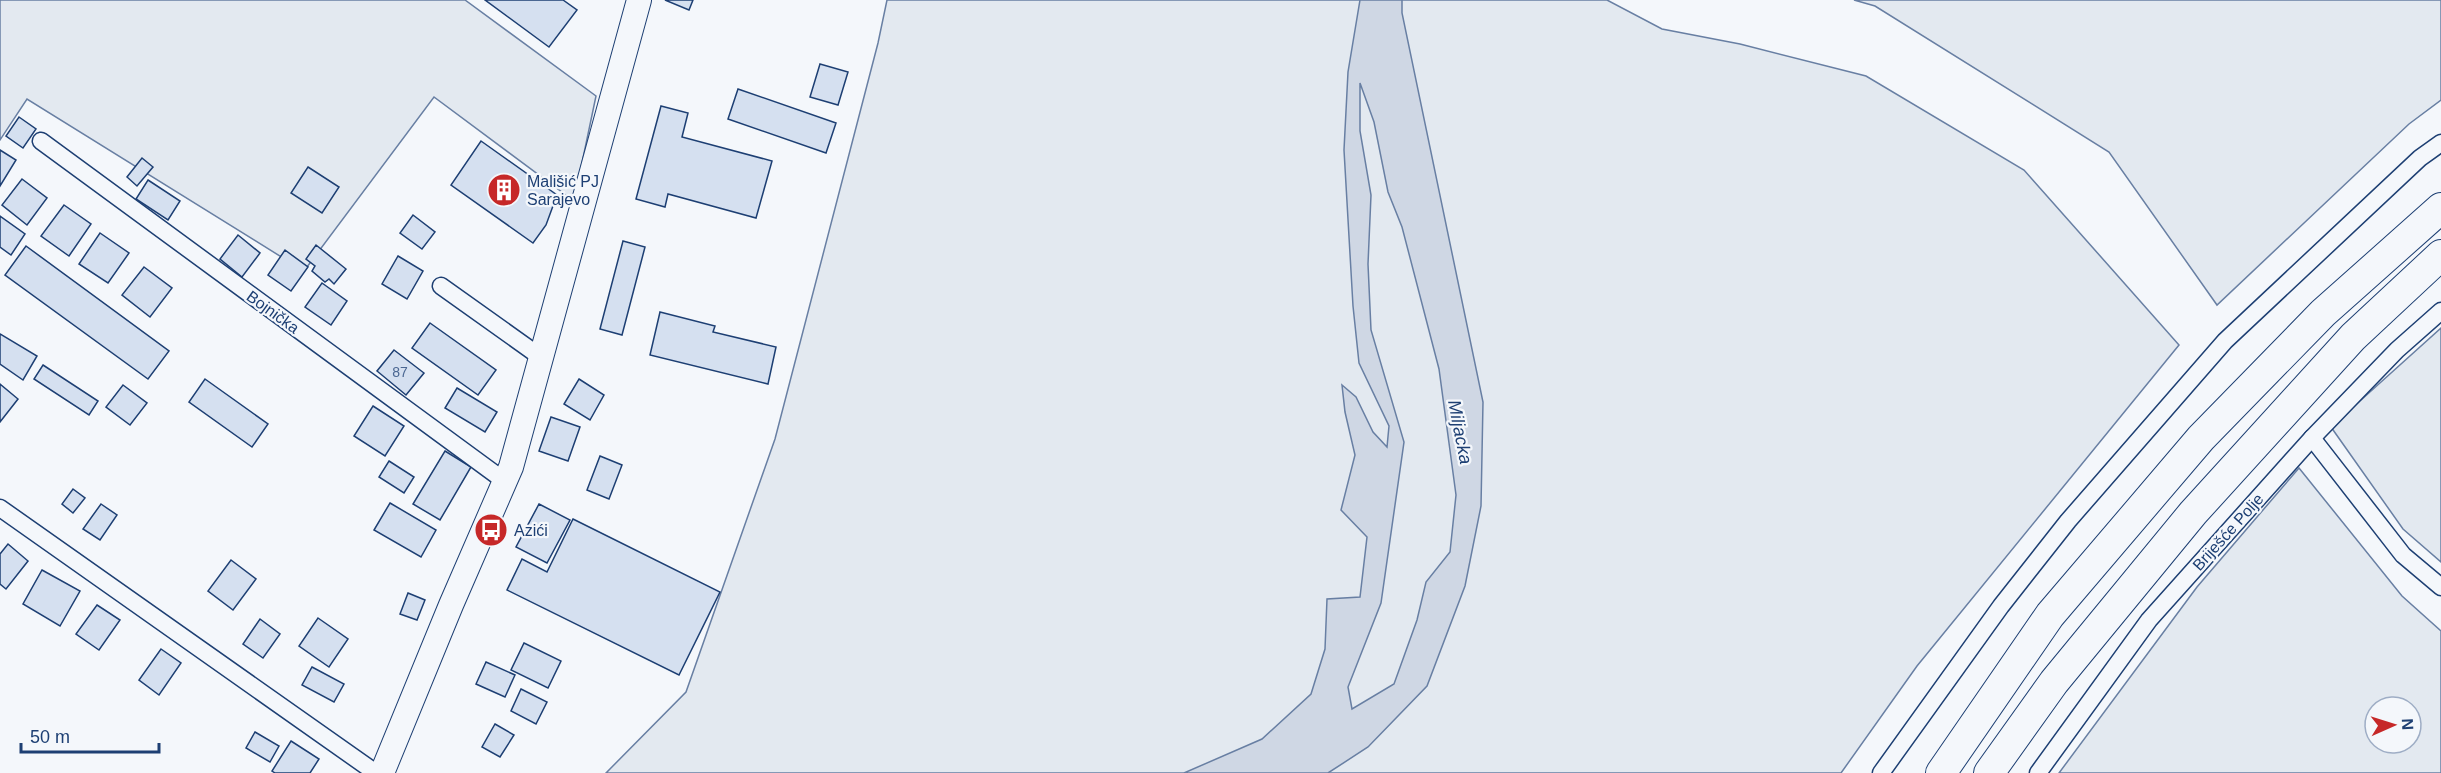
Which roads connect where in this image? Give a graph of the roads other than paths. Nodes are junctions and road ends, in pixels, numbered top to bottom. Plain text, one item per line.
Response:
1 (639, 0) edge
2 (41, 141) dead end
3 (2441, 142) edge
4 (2441, 208) edge
5 (2441, 255) edge
6 (441, 286) dead end
7 (2441, 311) edge
8 (542, 358) junction
9 (2312, 438) junction
10 (506, 482) junction
11 (0, 508) edge
12 (2441, 587) edge
13 (376, 773) edge
14 (382, 773) edge
15 (1881, 773) edge
16 (1941, 773) edge
17 (1989, 773) edge
18 (2038, 773) edge

1 - 8 main road
2 - 10 street, Bojnička
3 - 15 street
4 - 16 highway
5 - 17 highway
6 - 8 street
7 - 9 street, Briješće Polje
8 - 10 main road
9 - 12 street
9 - 18 street, Briješće Polje
10 - 14 main road
11 - 13 street

